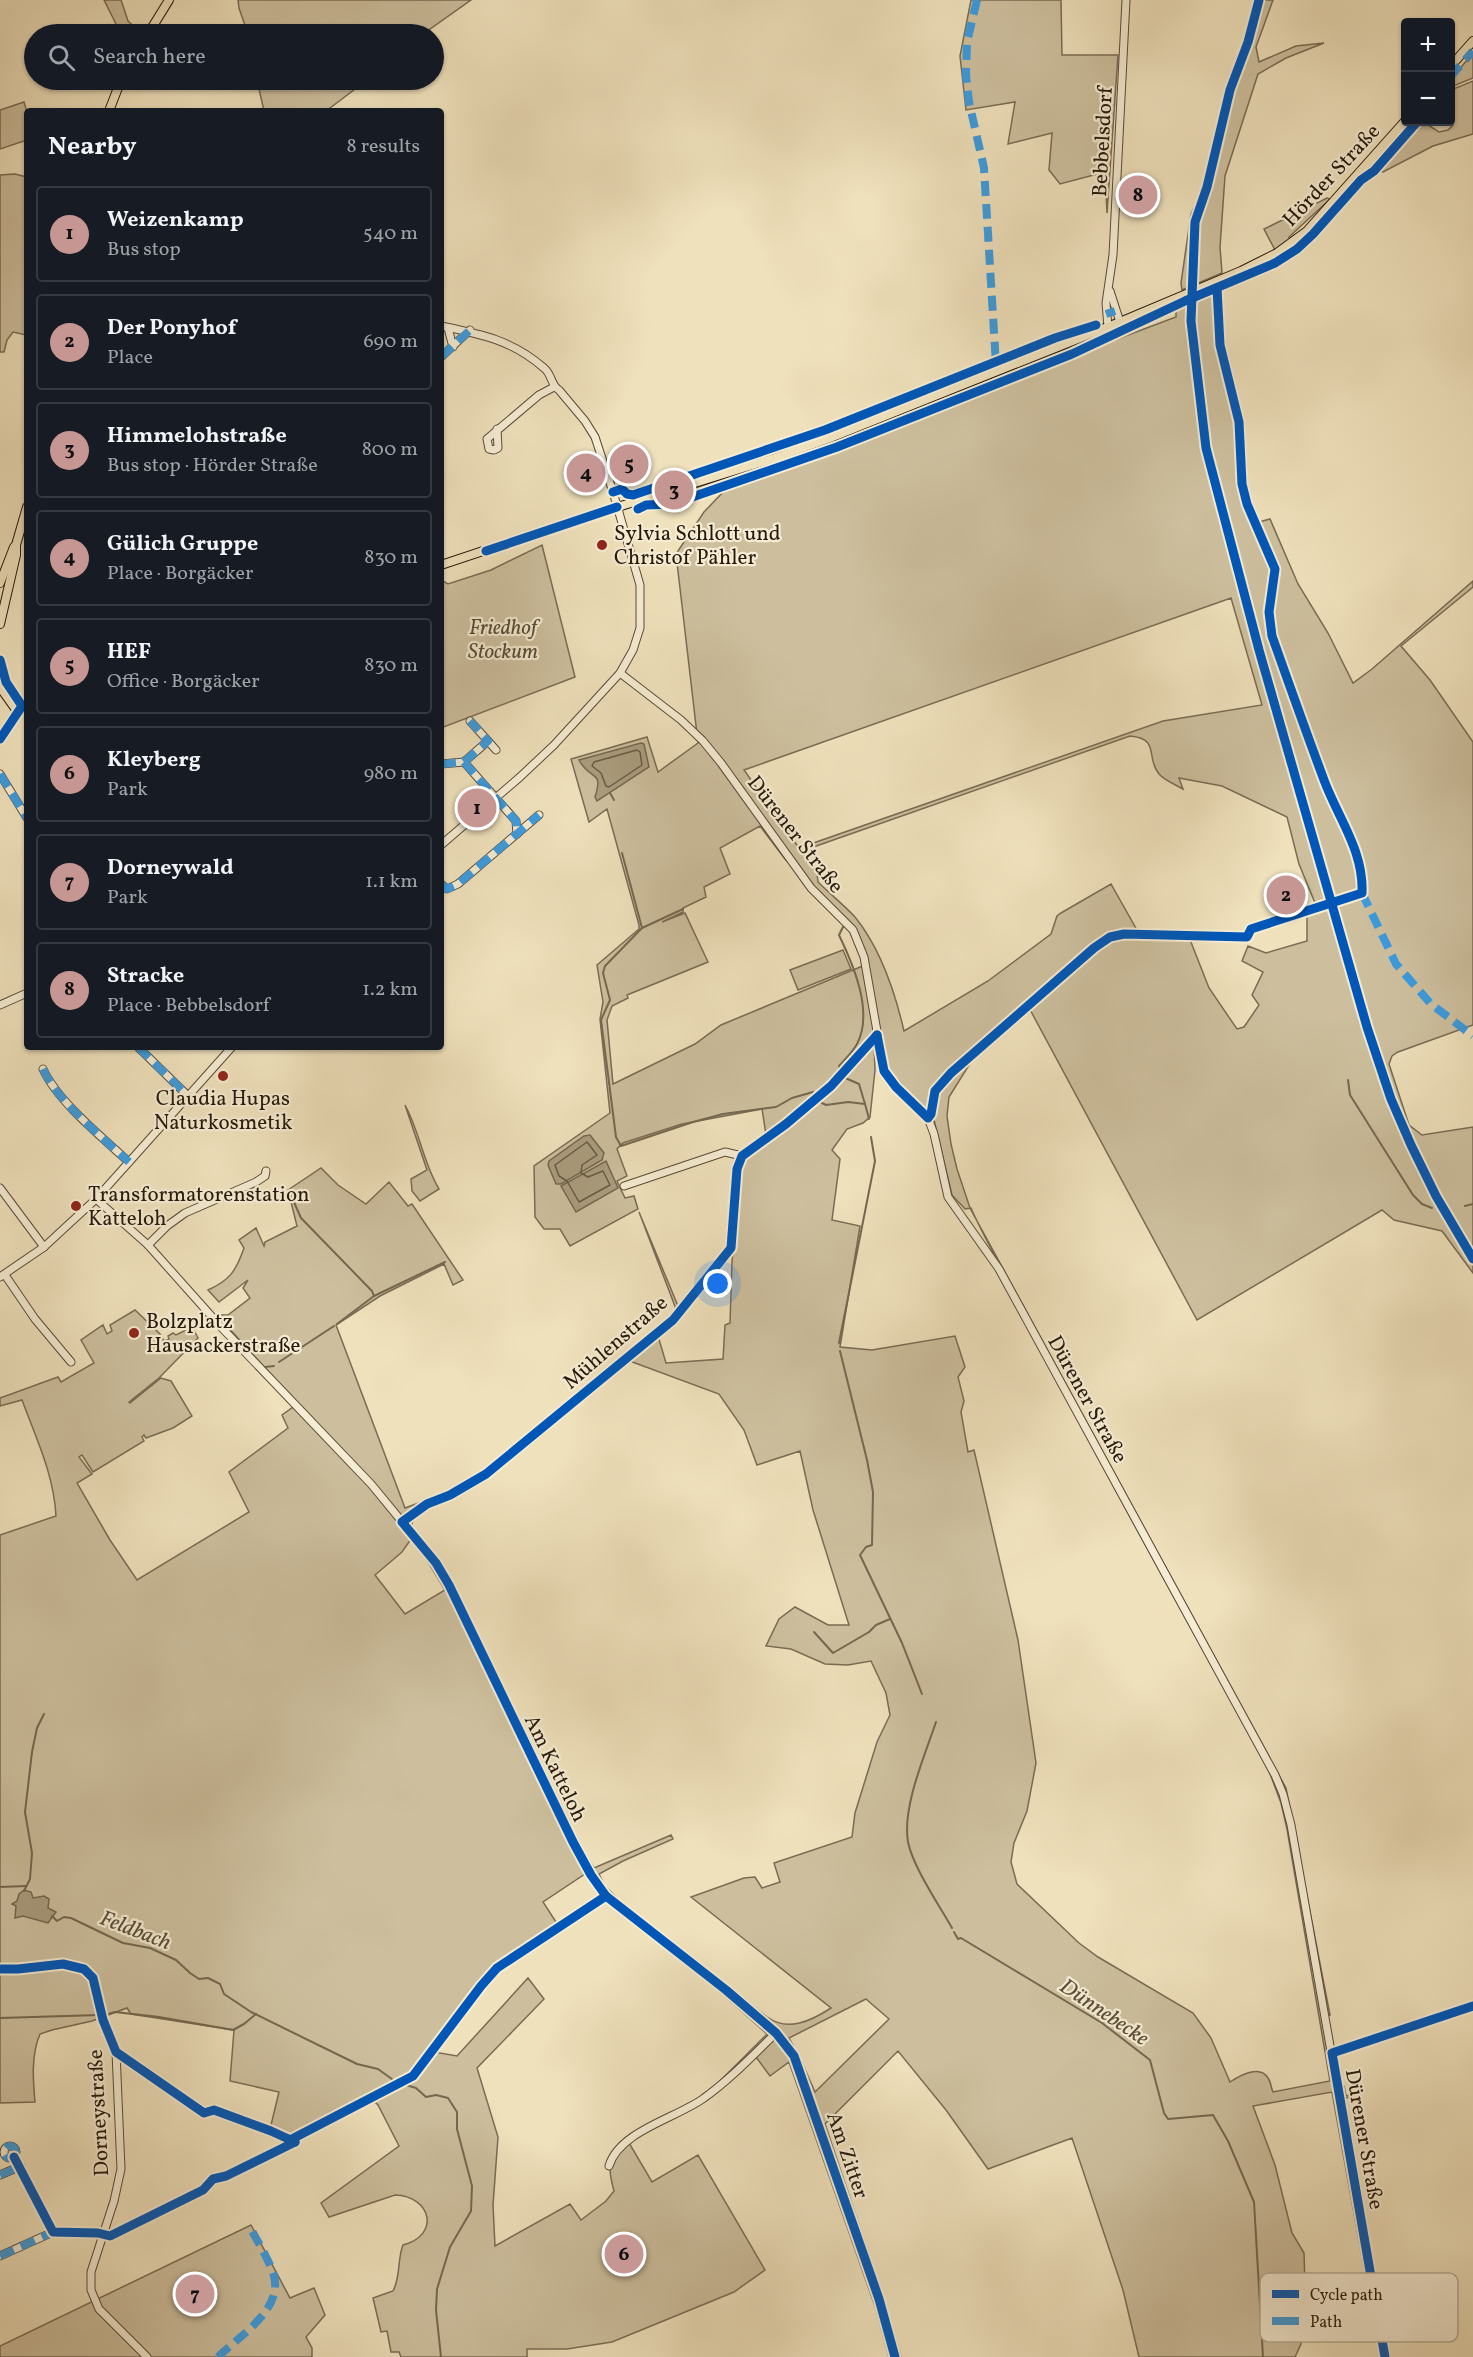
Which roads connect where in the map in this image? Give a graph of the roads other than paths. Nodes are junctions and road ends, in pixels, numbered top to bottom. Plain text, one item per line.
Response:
1 (170, 0) edge
2 (1126, 0) edge
3 (154, 24) edge
4 (1473, 41) edge
5 (1455, 61) edge
6 (118, 90) edge
7 (110, 108) edge
8 (1401, 126) edge
9 (1109, 286) junction
10 (1120, 322) junction
11 (444, 327) edge
12 (1108, 327) junction
13 (470, 330) junction
14 (453, 347) junction
15 (444, 354) edge
16 (554, 387) junction
17 (497, 429) dead end
18 (617, 507) junction
19 (24, 517) edge
20 (16, 545) junction
21 (444, 564) edge
22 (0, 583) edge
23 (0, 619) edge
24 (0, 660) edge
25 (620, 673) junction
26 (0, 687) edge
27 (22, 706) edge
28 (470, 721) dead end
29 (0, 739) edge
30 (488, 741) junction
31 (496, 750) dead end
32 (464, 762) junction
33 (444, 764) edge
34 (0, 774) edge
35 (497, 797) junction
36 (24, 813) edge
37 (539, 815) dead end
38 (517, 834) junction
39 (444, 842) edge
40 (444, 886) edge
41 (24, 994) edge
42 (0, 1005) edge
43 (877, 1035) junction
44 (141, 1050) edge
45 (229, 1050) edge
46 (43, 1069) dead end
47 (188, 1096) junction
48 (742, 1156) junction
49 (129, 1162) junction
50 (266, 1172) dead end
51 (624, 1186) dead end
52 (0, 1188) edge
53 (96, 1199) junction
54 (148, 1245) junction
55 (44, 1247) junction
56 (2, 1276) edge
57 (71, 1362) dead end
58 (402, 1522) junction
59 (0, 1969) edge
60 (726, 1990) joint
61 (1473, 2006) edge
62 (776, 2032) junction
63 (116, 2052) junction
64 (1332, 2052) junction
65 (271, 2131) dead end
66 (14, 2157) dead end
67 (21, 2166) junction
68 (609, 2166) dead end
69 (0, 2175) edge
70 (226, 2176) dead end
71 (53, 2232) junction
72 (104, 2234) junction
73 (0, 2256) edge
74 (1370, 2273) edge
75 (1382, 2342) edge
76 (147, 2357) edge
77 (895, 2357) edge
78 (1385, 2357) edge

1 - 3 main road
2 - 9 street, Bebbelsdorf
4 - 5 main road
6 - 7 main road
8 - 10 main road, Hörder Straße
9 - 10 street, Bebbelsdorf
9 - 12 street, Bebbelsdorf
10 - 12 main road, Hörder Straße
11 - 13 street
11 - 14 street
12 - 18 main road, Hörder Straße
13 - 14 street
13 - 16 street
14 - 15 street
16 - 17 street
16 - 18 street
18 - 21 main road, Hörder Straße
18 - 25 street
19 - 20 main road
20 - 22 main road
20 - 23 main road
24 - 27 main road
25 - 35 street
25 - 43 street, Dürener Straße
26 - 27 main road
27 - 29 main road
28 - 30 street
30 - 31 street
30 - 32 street
32 - 33 street
32 - 35 street
34 - 36 street
35 - 38 street
35 - 39 street
37 - 38 street
38 - 40 street
41 - 42 street
43 - 48 street
43 - 64 street, Dürener Straße
44 - 47 street
45 - 47 street
46 - 49 street
47 - 49 street
48 - 51 street
48 - 58 street, Mühlenstraße
49 - 53 street
50 - 54 street
52 - 55 street
53 - 54 street, Am Katteloh
53 - 55 street
54 - 58 street, Am Katteloh
55 - 56 street
56 - 57 street
58 - 60 street, Am Katteloh
59 - 63 street, Dorneystraße
60 - 62 street, Am Zitter
61 - 64 street
62 - 68 street
62 - 77 street, Am Zitter
63 - 65 street
63 - 72 street, Dorneystraße
64 - 74 street, Dürener Straße
66 - 67 street
67 - 69 street
67 - 71 street
70 - 72 street
71 - 72 street
71 - 73 street
72 - 76 street, Dorneystraße
75 - 78 street, Dürener Straße

